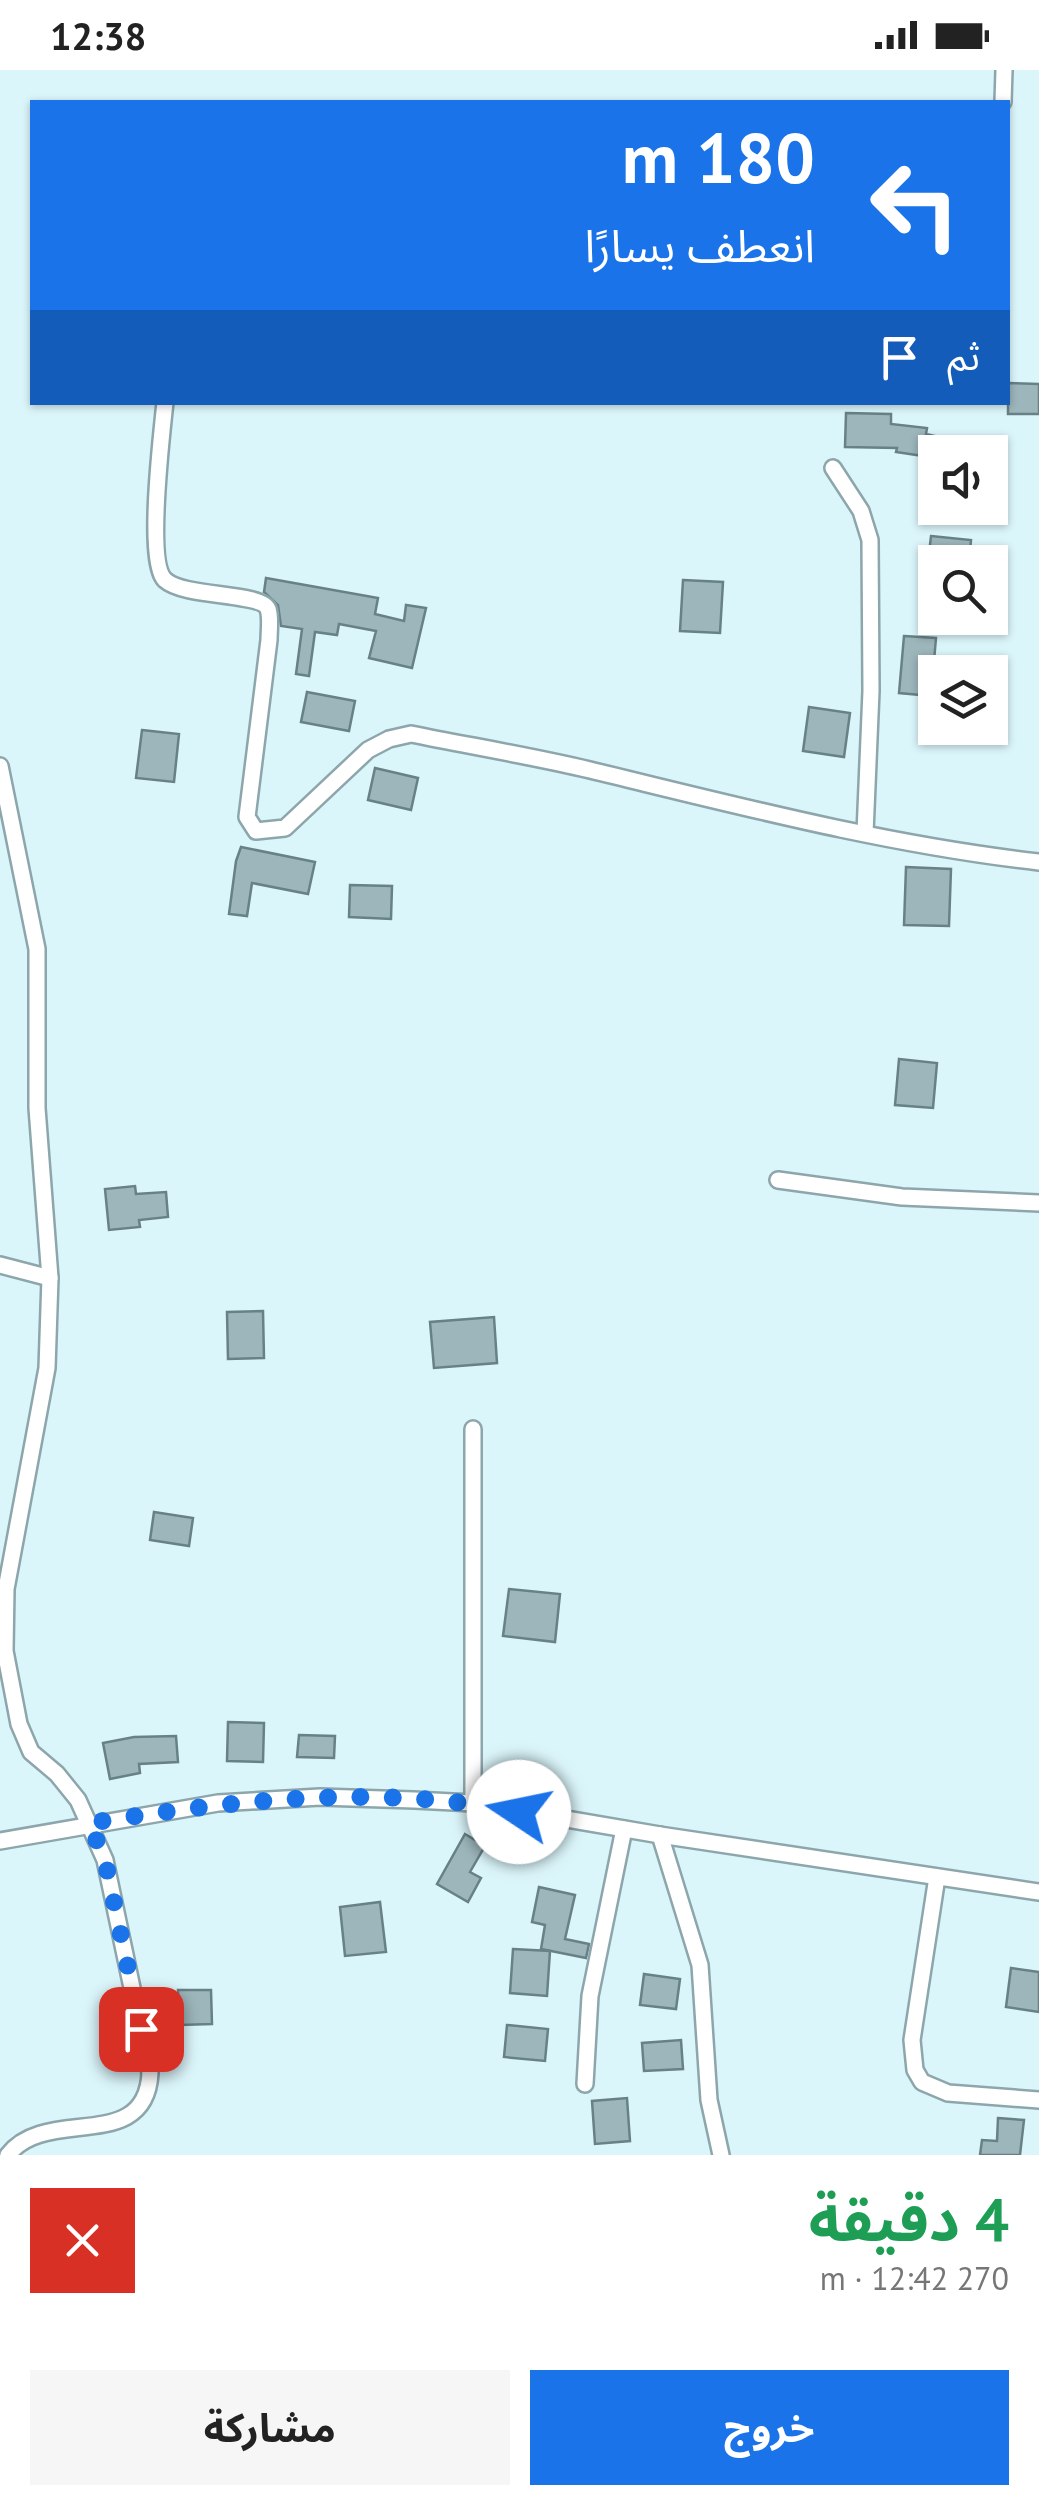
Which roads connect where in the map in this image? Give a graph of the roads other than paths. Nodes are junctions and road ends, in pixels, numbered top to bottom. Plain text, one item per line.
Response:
1 (1004, 70) edge
2 (1003, 100) edge
3 (165, 405) edge
4 (833, 468) dead end
5 (0, 766) edge
6 (866, 833) junction
7 (1039, 862) edge
8 (778, 1180) dead end
9 (1039, 1203) edge
10 (0, 1265) edge
11 (50, 1278) junction
12 (473, 1429) dead end
13 (473, 1803) junction
14 (89, 1823) junction
15 (624, 1828) junction
16 (660, 1835) junction
17 (0, 1841) edge
18 (938, 1877) junction
19 (1039, 1892) edge
20 (585, 2084) dead end
21 (1039, 2100) edge
22 (8, 2155) edge
23 (721, 2155) edge

1 - 2 street
3 - 6 street
4 - 6 street
5 - 11 street
6 - 7 street
8 - 9 street
10 - 11 street
11 - 14 street
12 - 13 street
13 - 14 street
13 - 15 street
14 - 17 street
14 - 22 street
15 - 16 street
15 - 20 street
16 - 18 street
16 - 23 street
18 - 19 street
18 - 21 street

